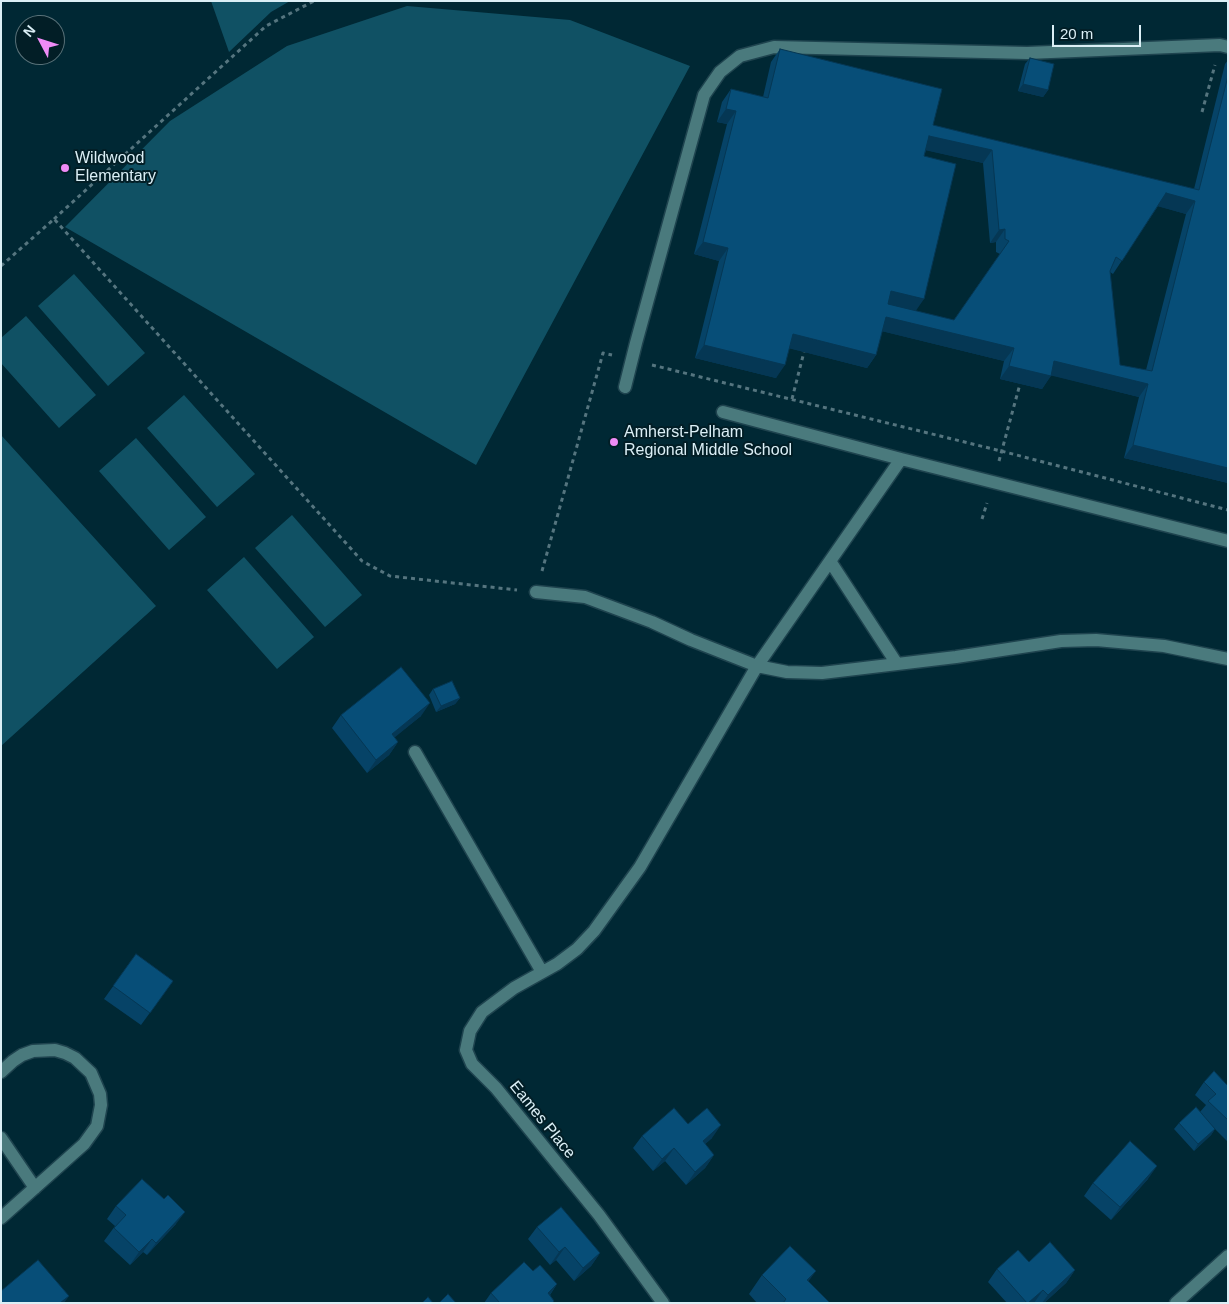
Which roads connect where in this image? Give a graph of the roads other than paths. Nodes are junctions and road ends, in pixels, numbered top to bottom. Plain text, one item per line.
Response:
1 (1224, 46) edge
2 (625, 387) dead end
3 (723, 412) dead end
4 (902, 458) junction
5 (1228, 541) edge
6 (830, 560) junction
7 (536, 592) road end
8 (1228, 659) edge
9 (897, 664) junction
10 (757, 666) junction
11 (415, 752) dead end
12 (542, 972) junction
13 (1, 1072) edge
14 (1, 1138) edge
15 (35, 1188) junction
16 (1, 1218) edge
17 (1228, 1256) edge
18 (663, 1303) edge
19 (1176, 1303) edge

1 - 2 street
3 - 4 street
4 - 5 street
4 - 6 street, Eames Place
6 - 9 street
6 - 10 street, Eames Place
7 - 10 street
8 - 9 street
9 - 10 street
10 - 12 street, Eames Place
11 - 12 street
12 - 18 street, Eames Place
13 - 15 street
14 - 15 street
15 - 16 street
17 - 19 street

